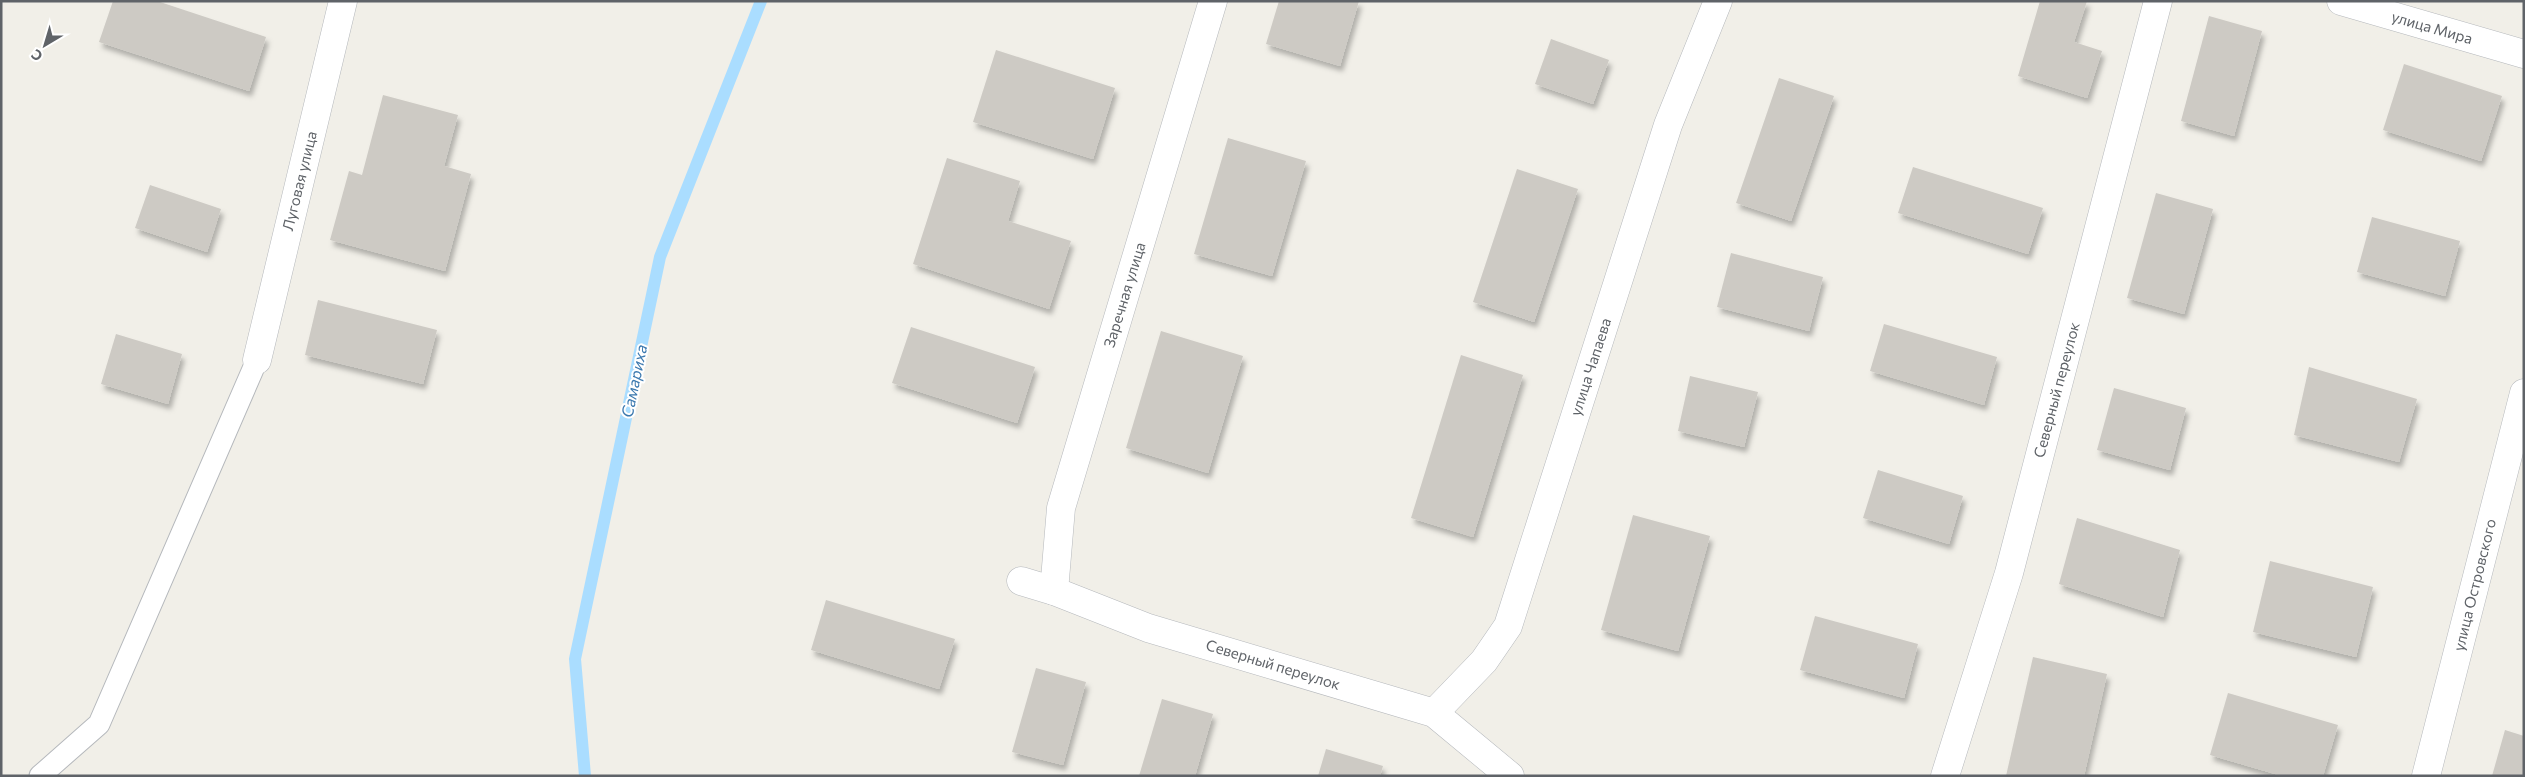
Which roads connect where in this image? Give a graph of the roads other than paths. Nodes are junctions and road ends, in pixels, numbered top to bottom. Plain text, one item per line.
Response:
1 (343, 1) edge
2 (1213, 1) edge
3 (1718, 1) edge
4 (2158, 1) edge
5 (2341, 1) edge
6 (2524, 54) edge
7 (256, 360) joint
8 (2524, 394) edge
9 (1021, 581) dead end
10 (1054, 591) junction
11 (1434, 713) junction
12 (40, 776) edge
13 (1510, 776) edge
14 (1945, 776) edge
15 (2426, 776) edge

1 - 7 street, Луговая улица
2 - 10 street, Заречная улица
3 - 11 street, улица Чапаева
4 - 14 street, Северный переулок
5 - 6 street, улица Мира
7 - 12 lane
8 - 15 street, улица Островского
9 - 10 street, Северный переулок
10 - 11 street, Северный переулок
11 - 13 street, Северный переулок

